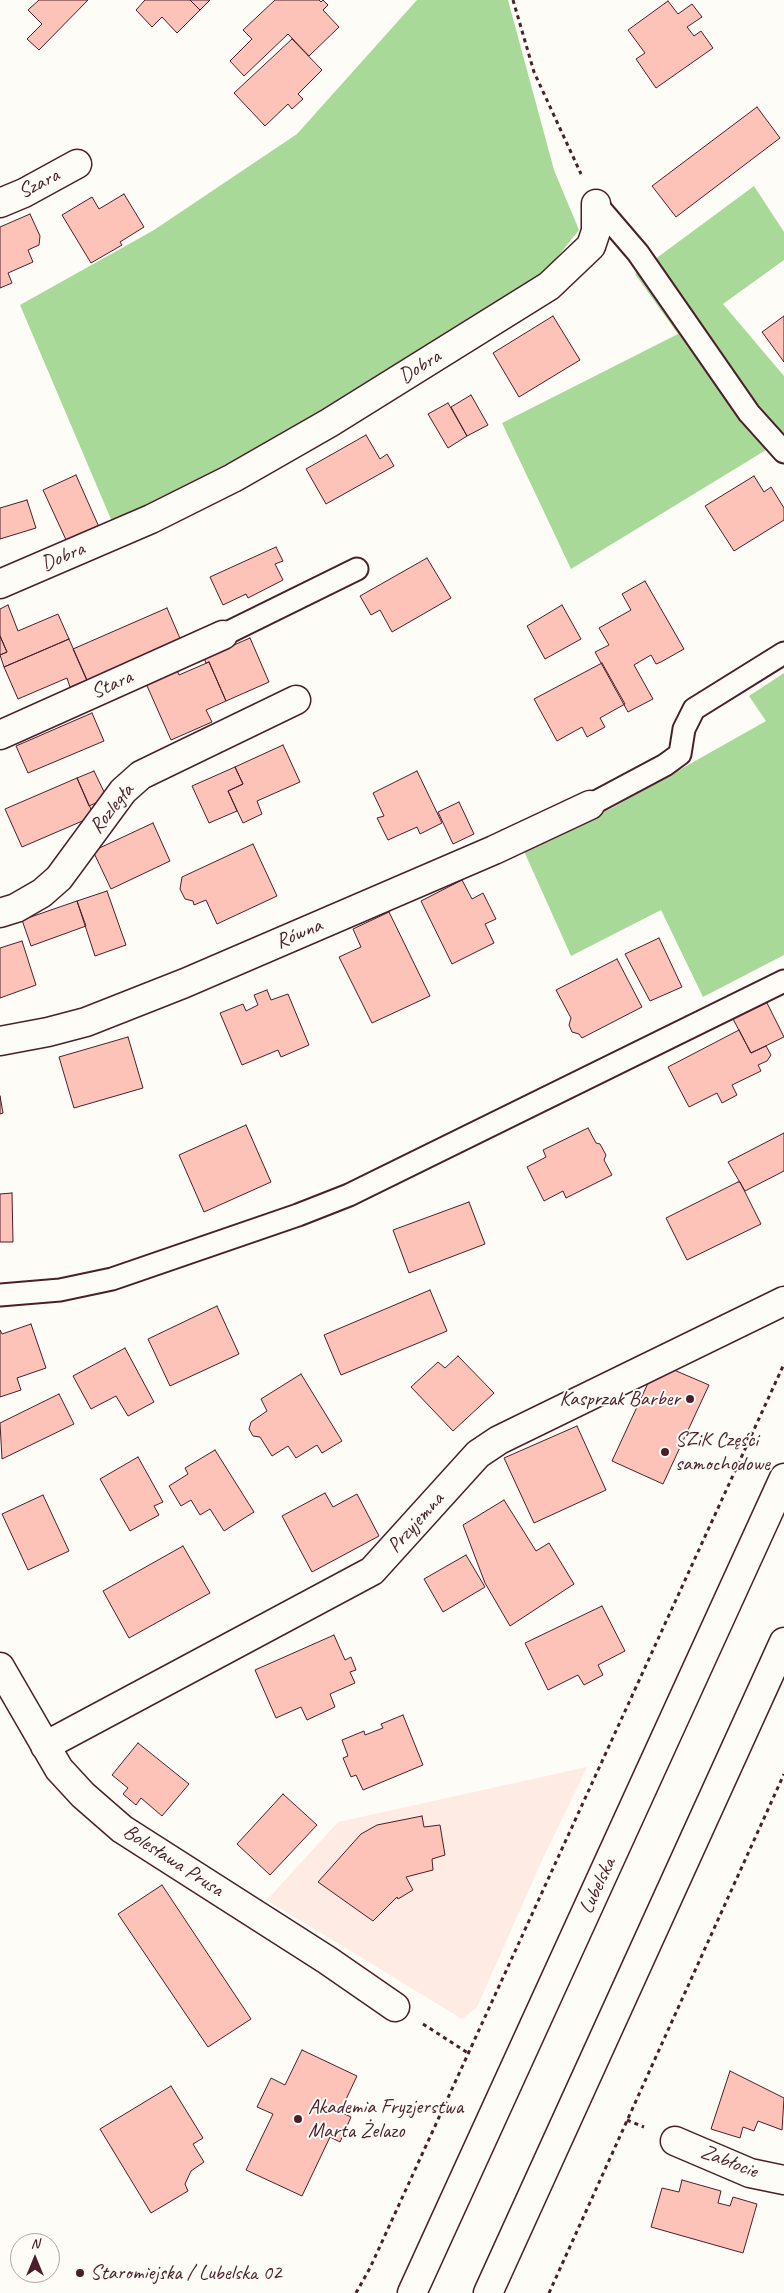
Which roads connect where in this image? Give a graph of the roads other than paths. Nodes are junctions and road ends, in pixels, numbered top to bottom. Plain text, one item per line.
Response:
1 (77, 164) dead end
2 (0, 203) edge
3 (596, 204) joint
4 (784, 452) edge
5 (357, 569) dead end
6 (0, 584) edge
7 (223, 635) joint
8 (784, 653) edge
9 (296, 700) dead end
10 (0, 735) edge
11 (590, 805) joint
12 (0, 913) edge
13 (784, 981) edge
14 (0, 1041) edge
15 (0, 1295) edge
16 (784, 1301) edge
17 (784, 1478) edge
18 (784, 1642) edge
19 (0, 1667) edge
20 (45, 1746) junction
21 (395, 2007) dead end
22 (675, 2140) dead end
23 (784, 2180) edge
24 (412, 2293) edge
25 (488, 2293) edge

1 - 2 street, Szara
3 - 4 lane
3 - 6 street, Dobra
5 - 7 lane
7 - 10 street, Stara
8 - 11 lane
9 - 12 street, Rozległa
11 - 14 street, Równa
13 - 15 lane
16 - 20 street, Przyjemna
17 - 24 street, Lubelska
18 - 25 street
19 - 20 street, Bolesława Prusa
20 - 21 street, Bolesława Prusa
22 - 23 street, Zabłocie

